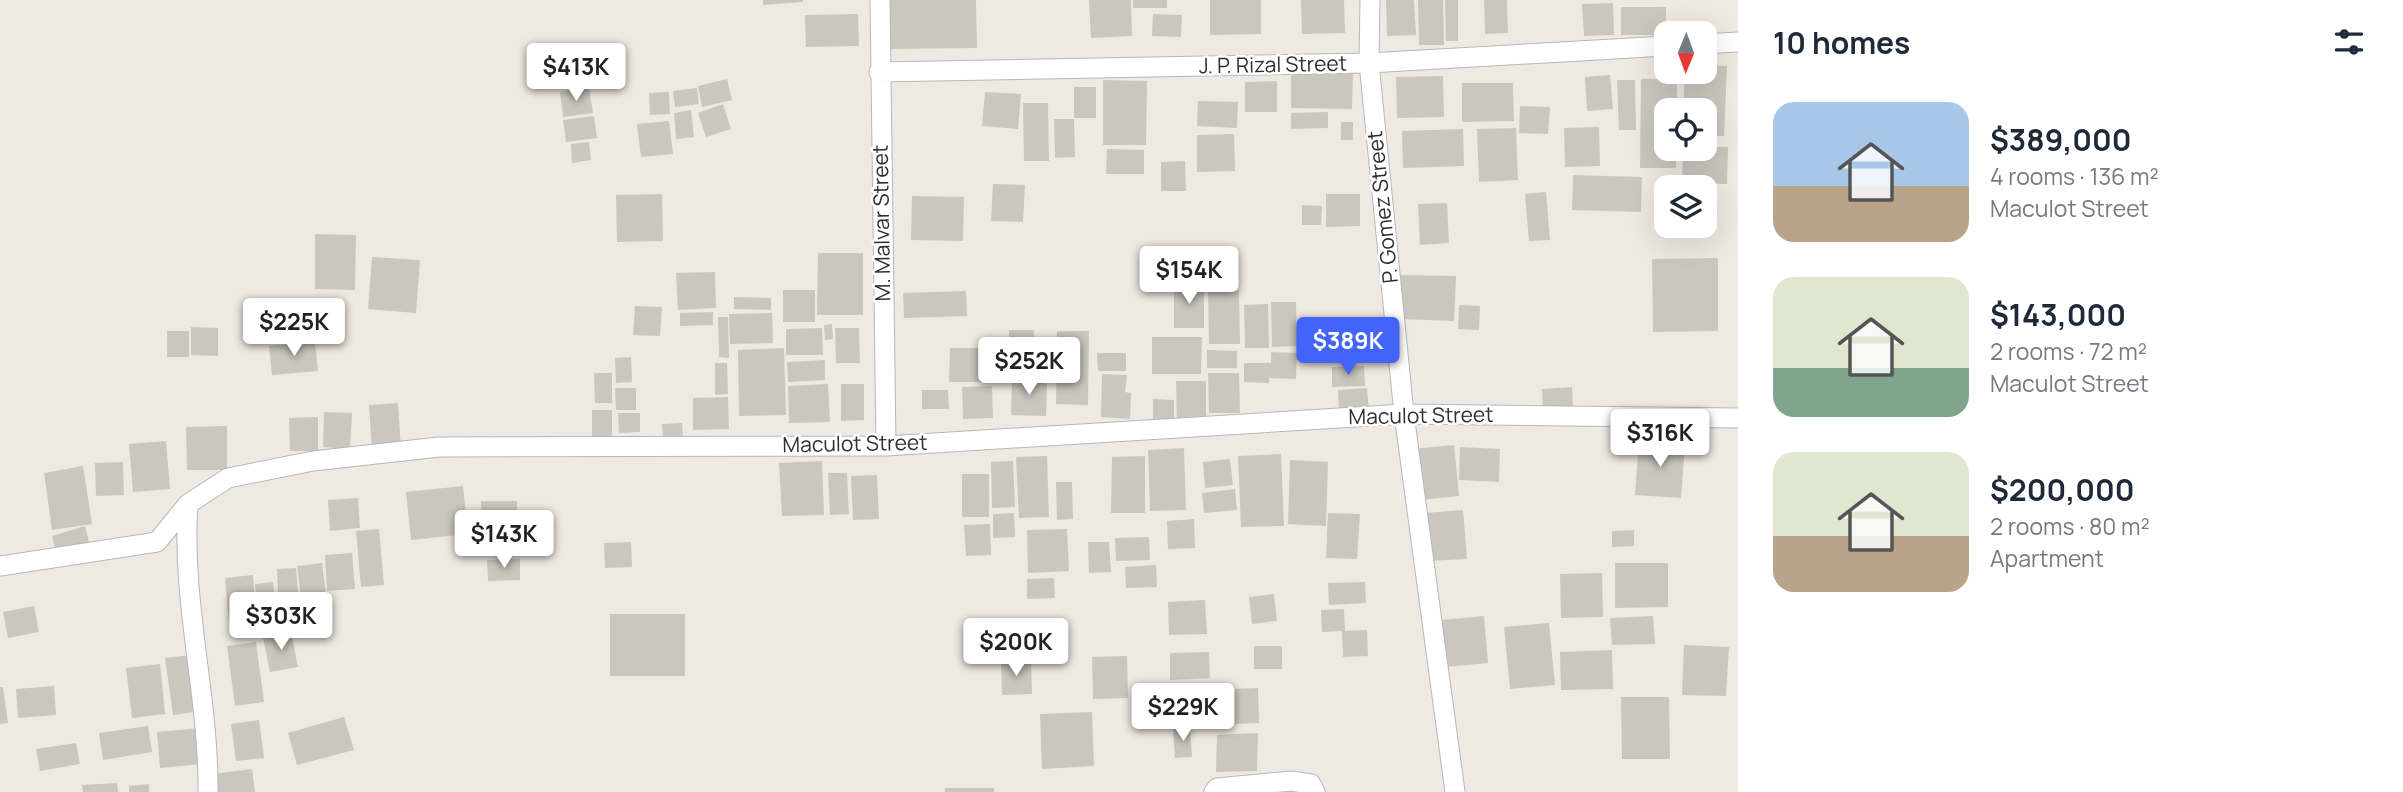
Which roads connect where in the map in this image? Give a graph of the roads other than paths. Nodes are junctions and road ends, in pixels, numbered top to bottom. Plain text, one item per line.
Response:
1 (880, 0) edge
2 (1370, 0) edge
3 (1738, 42) edge
4 (1717, 43) edge
5 (1654, 47) edge
6 (1369, 64) junction
7 (879, 72) junction
8 (1404, 414) junction
9 (1738, 418) edge
10 (886, 446) junction
11 (188, 504) junction
12 (0, 566) edge
13 (208, 792) edge
14 (1214, 792) edge
15 (1315, 792) edge
16 (1455, 792) edge

1 - 7 street, M. Malvar Street
2 - 6 street, P. Gomez Street
3 - 4 street
5 - 6 street, J. P. Rizal Street
6 - 7 street, J. P. Rizal Street
6 - 8 street, P. Gomez Street
7 - 10 street, M. Malvar Street
8 - 9 street, Maculot Street
8 - 10 street, Maculot Street
8 - 16 street, P. Gomez Street
10 - 11 street, Maculot Street
11 - 12 street, Maculot Street
11 - 13 street
14 - 15 street

